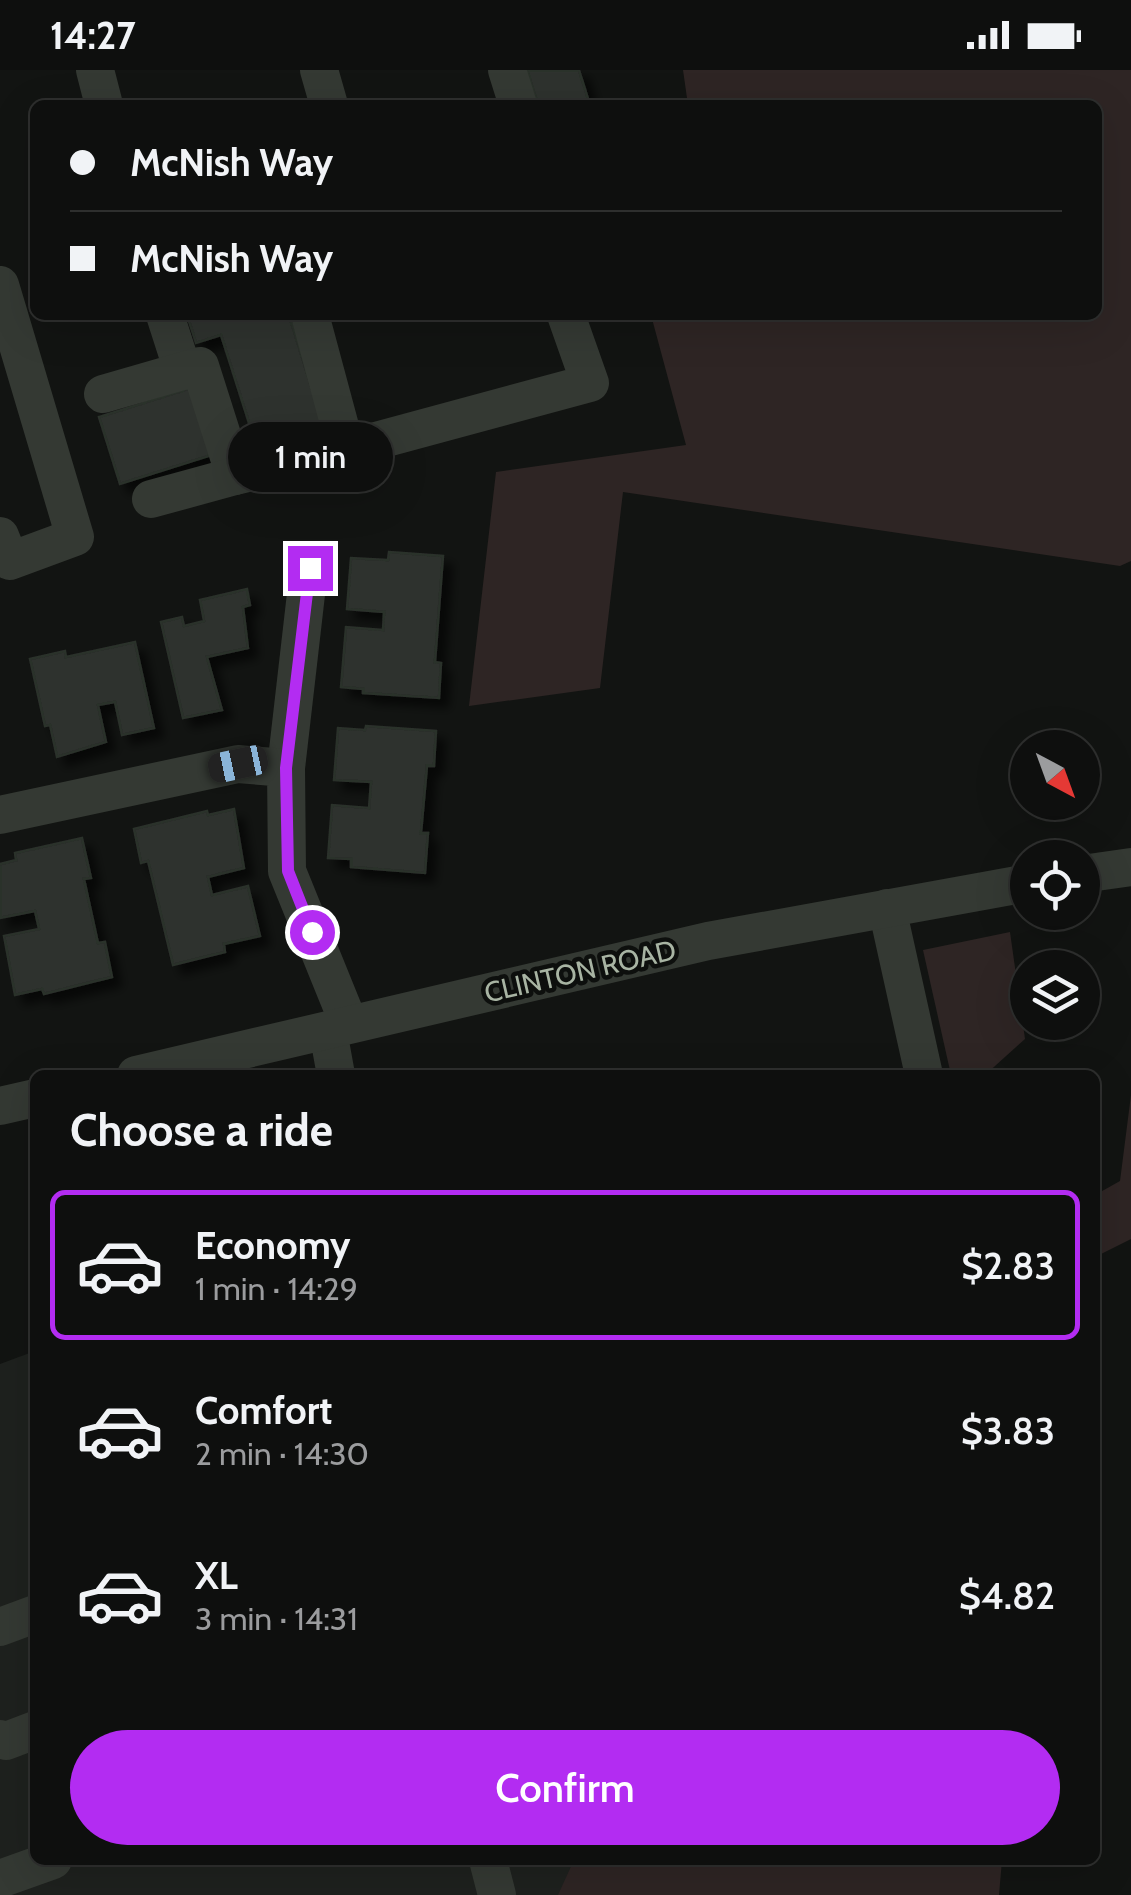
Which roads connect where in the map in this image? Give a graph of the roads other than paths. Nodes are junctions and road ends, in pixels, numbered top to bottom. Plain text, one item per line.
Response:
1 (95, 70) edge
2 (507, 70) edge
3 (103, 100) edge
4 (516, 100) edge
5 (0, 286) edge
6 (167, 320) edge
7 (311, 320) edge
8 (568, 320) edge
9 (184, 371) junction
10 (103, 394) dead end
11 (346, 449) junction
12 (235, 476) junction
13 (151, 499) dead end
14 (0, 536) edge
15 (310, 568) dead end
16 (286, 768) junction
17 (0, 815) edge
18 (1131, 867) edge
19 (1100, 871) edge
20 (1010, 886) edge
21 (887, 908) junction
22 (338, 1028) junction
23 (157, 1070) edge
24 (336, 1070) edge
25 (923, 1070) edge
26 (30, 1099) edge
27 (0, 1106) edge
28 (30, 1616) edge
29 (0, 1627) edge
30 (30, 1732) edge
31 (0, 1739) edge
32 (38, 1865) edge
33 (0, 1879) edge

1 - 3 street
2 - 4 street
5 - 14 street
6 - 9 street
7 - 11 street
8 - 11 street
9 - 10 street
9 - 12 street
11 - 12 street
12 - 13 street
15 - 16 street
16 - 17 street
16 - 22 street
18 - 19 street
20 - 21 street, CLINTON ROAD
21 - 22 street, CLINTON ROAD
21 - 25 street
22 - 23 street, CLINTON ROAD
22 - 24 street
26 - 27 street
28 - 29 street
30 - 31 street
32 - 33 street

